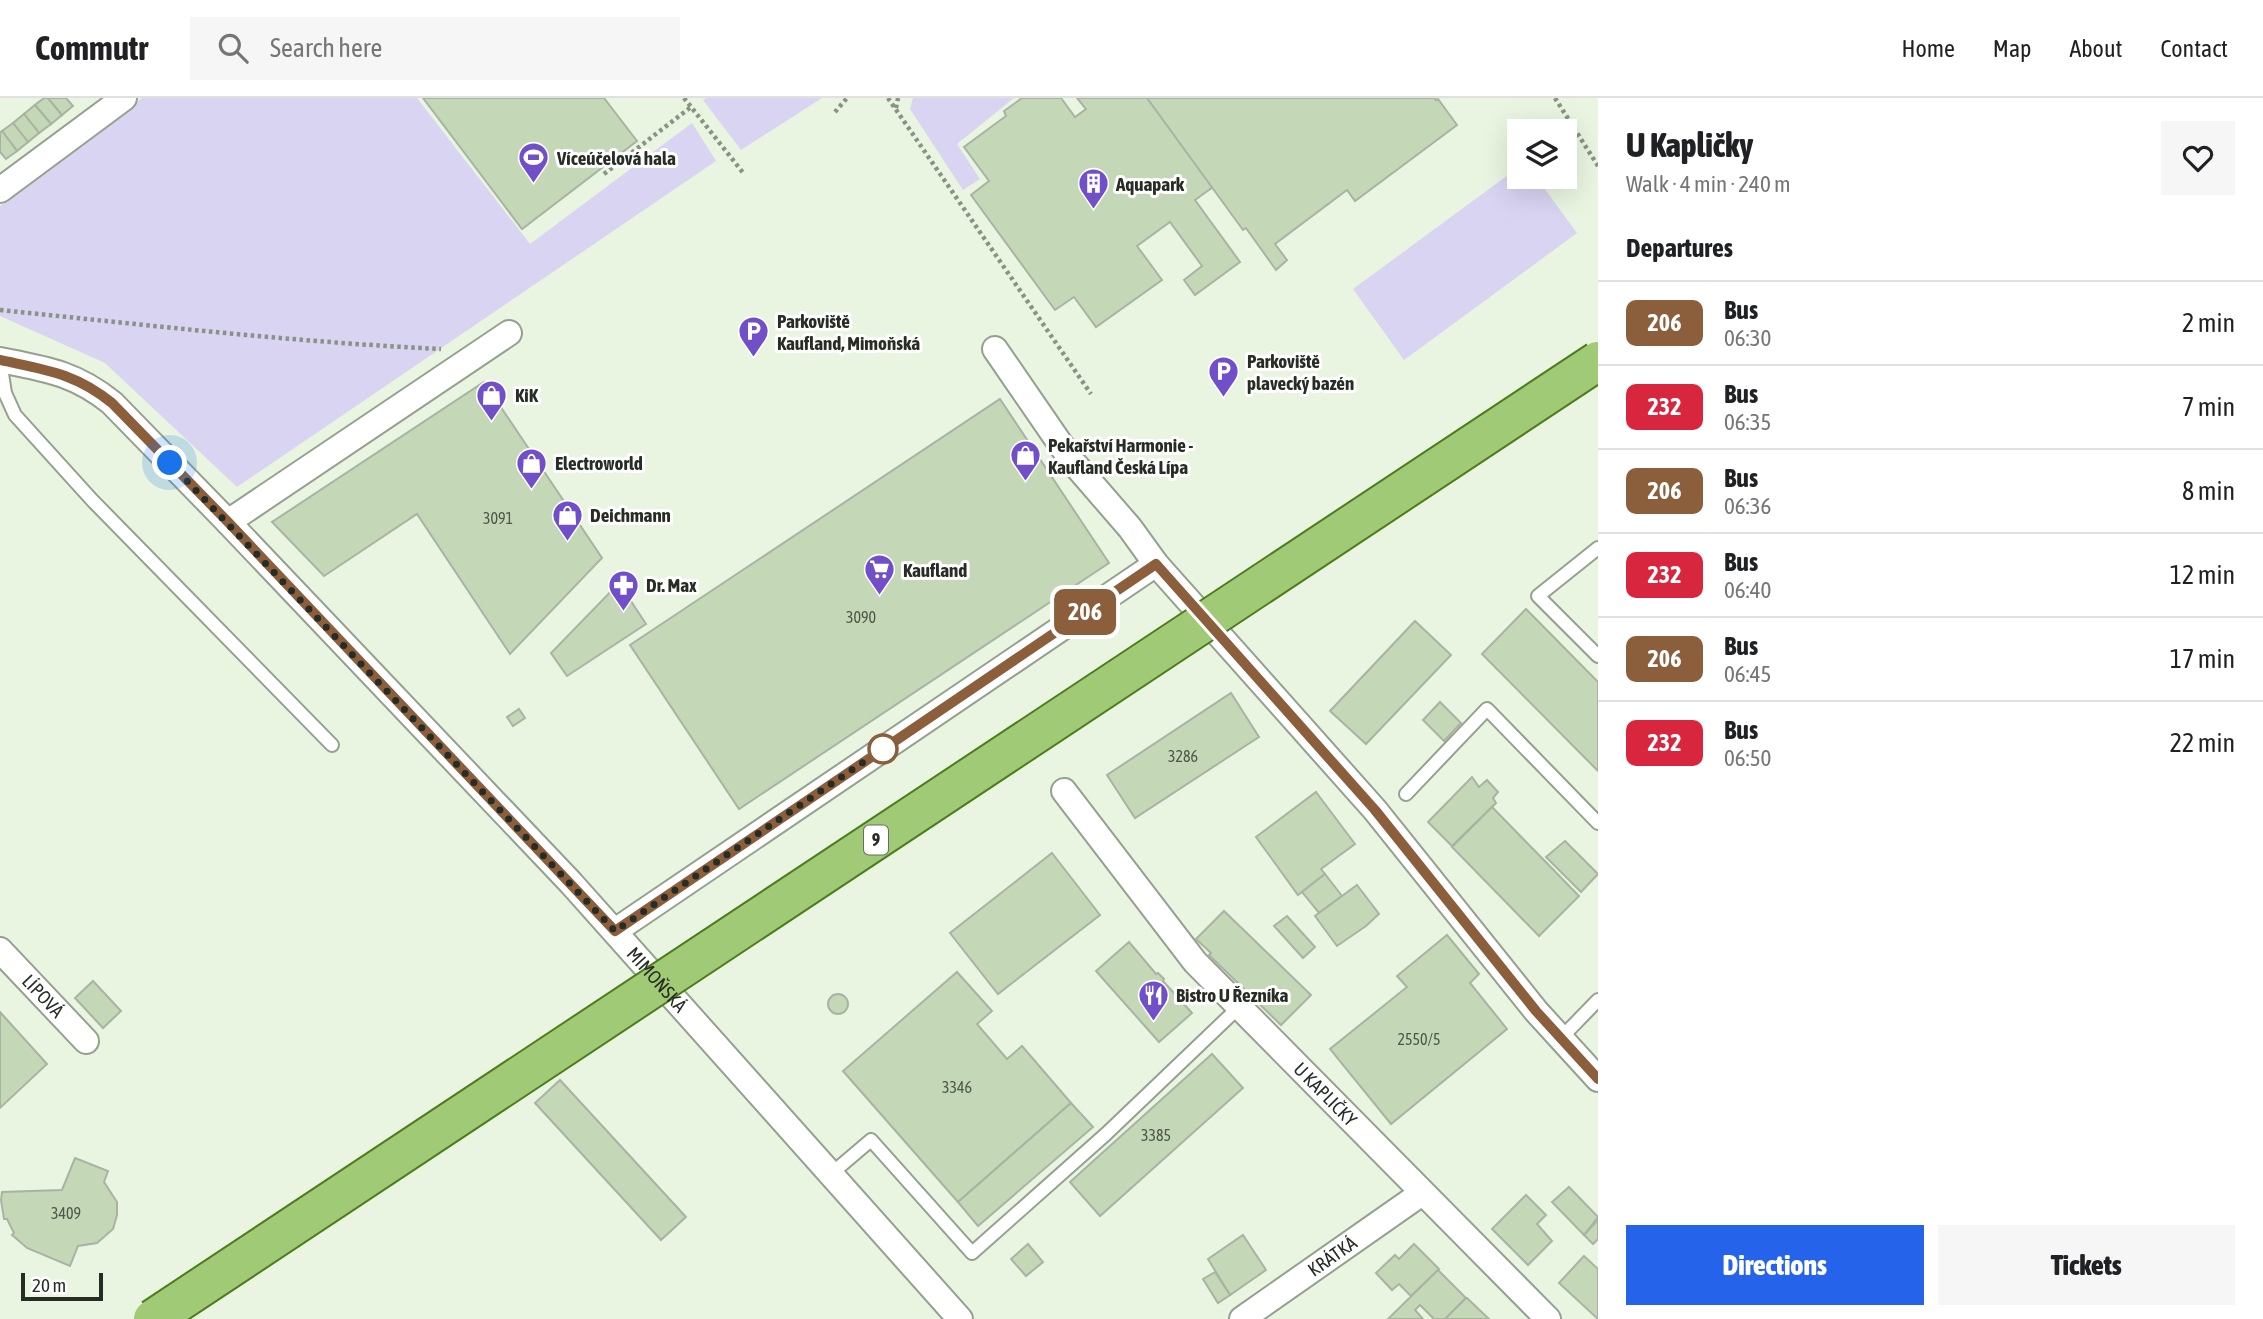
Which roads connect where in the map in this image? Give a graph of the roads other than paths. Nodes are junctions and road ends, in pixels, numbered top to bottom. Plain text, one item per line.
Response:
1 (124, 98) edge
2 (0, 190) edge
3 (509, 332) dead end
4 (995, 349) dead end
5 (0, 360) edge
6 (1598, 361) edge
7 (228, 522) junction
8 (1598, 548) edge
9 (1156, 564) junction
10 (1598, 656) edge
11 (332, 745) dead end
12 (1064, 791) dead end
13 (1406, 794) dead end
14 (1598, 823) edge
15 (615, 931) junction
16 (0, 950) edge
17 (1598, 1000) edge
18 (1238, 1007) junction
19 (1561, 1038) junction
20 (86, 1041) dead end
21 (1598, 1079) edge
22 (831, 1174) junction
23 (1422, 1193) junction
24 (153, 1319) edge
25 (960, 1319) edge
26 (1242, 1319) edge
27 (1548, 1319) edge

1 - 2 street
3 - 7 street
4 - 9 street
5 - 7 street, MIMOŇSKÁ
5 - 11 lane
6 - 24 main road, 9, bridge
7 - 15 street, MIMOŇSKÁ
8 - 10 lane
9 - 15 street
9 - 19 street
12 - 18 street, U KAPLIČKY
13 - 14 lane
15 - 22 street, MIMOŇSKÁ
16 - 20 street, LÍPOVÁ
17 - 19 lane
18 - 22 lane
18 - 23 street, U KAPLIČKY
19 - 21 street
22 - 25 street, MIMOŇSKÁ
23 - 26 street, KRÁTKÁ
23 - 27 street, U KAPLIČKY

